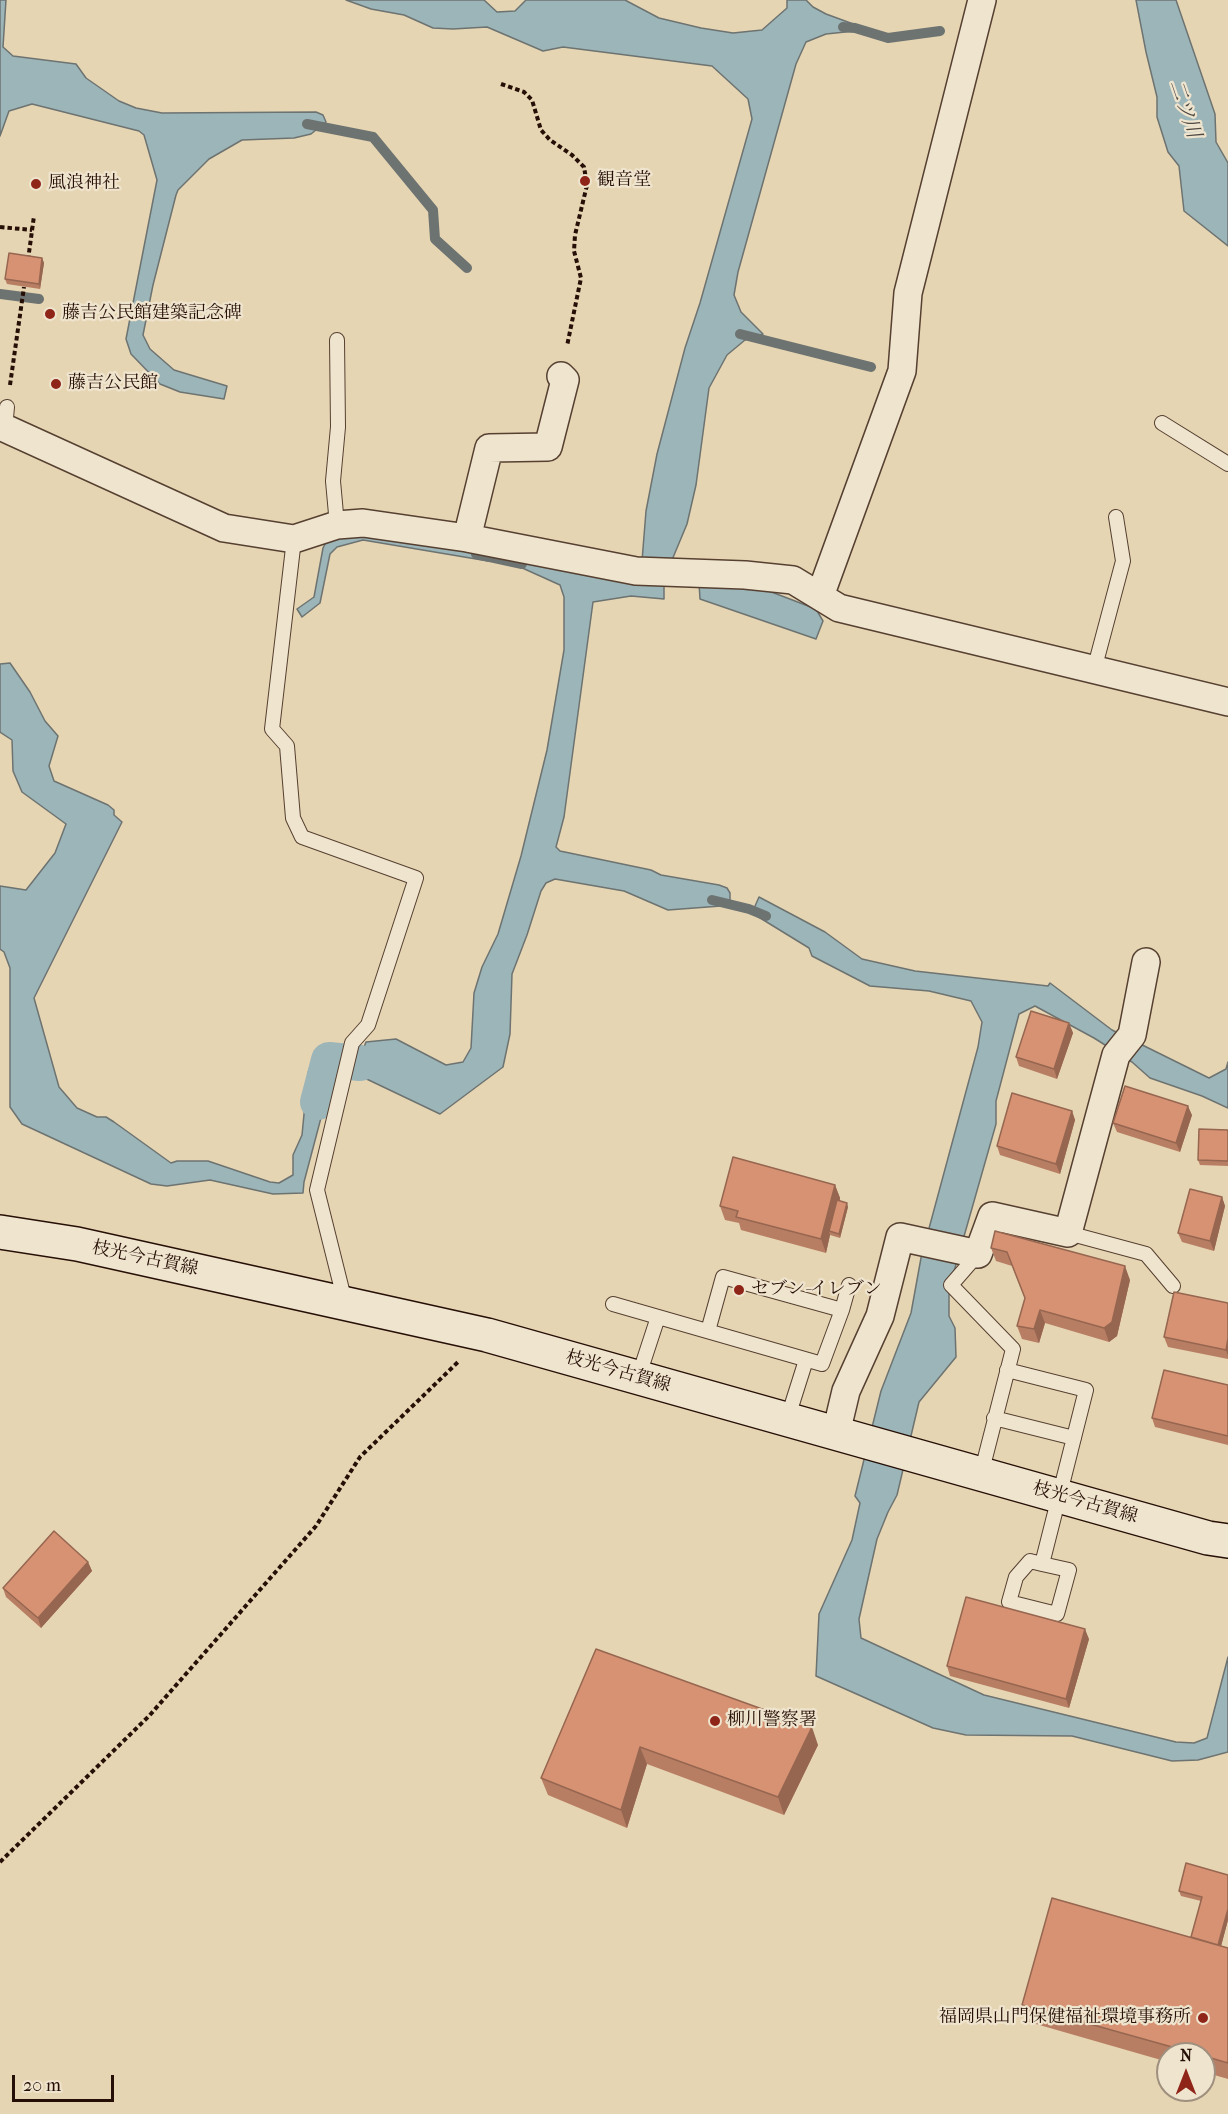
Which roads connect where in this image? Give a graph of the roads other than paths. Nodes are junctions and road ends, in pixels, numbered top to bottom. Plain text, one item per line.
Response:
1 (982, 0) edge
2 (337, 340) dead end
3 (561, 376) road end
4 (4, 420) edge
5 (1162, 423) dead end
6 (1228, 464) edge
7 (1116, 517) dead end
8 (337, 525) junction
9 (467, 538) junction
10 (294, 539) junction
11 (820, 596) junction
12 (1094, 670) junction
13 (1228, 702) edge
14 (1146, 962) dead end
15 (0, 1232) edge
16 (1068, 1233) junction
17 (971, 1252) junction
18 (849, 1285) dead end
19 (1173, 1286) dead end
20 (345, 1302) junction
21 (613, 1304) dead end
22 (842, 1311) junction
23 (658, 1317) junction
24 (708, 1331) junction
25 (806, 1360) junction
26 (1007, 1370) junction
27 (638, 1378) junction
28 (994, 1418) junction
29 (787, 1420) junction
30 (849, 1437) junction
31 (1074, 1438) junction
32 (981, 1474) junction
33 (1058, 1495) junction
34 (1228, 1541) edge
35 (1042, 1564) junction

1 - 11 street
2 - 8 lane
3 - 9 street
4 - 10 street
5 - 6 lane
7 - 12 lane
8 - 9 street
8 - 10 street
9 - 11 street
10 - 20 lane
11 - 12 street
12 - 13 street
14 - 16 street
15 - 20 main road, 枝光今古賀線
16 - 17 street
16 - 19 lane
17 - 26 lane
17 - 30 street
18 - 22 lane
20 - 27 main road, 枝光今古賀線
21 - 23 lane
22 - 24 lane
22 - 25 lane
23 - 24 lane
23 - 27 lane
24 - 25 lane
25 - 29 lane
26 - 28 lane
26 - 31 lane
27 - 29 main road, 枝光今古賀線
28 - 31 lane
28 - 32 lane
29 - 30 main road, 枝光今古賀線
30 - 32 main road, 枝光今古賀線
31 - 33 lane
32 - 33 main road, 枝光今古賀線
33 - 34 main road, 枝光今古賀線
33 - 35 lane
35 - 35 lane

